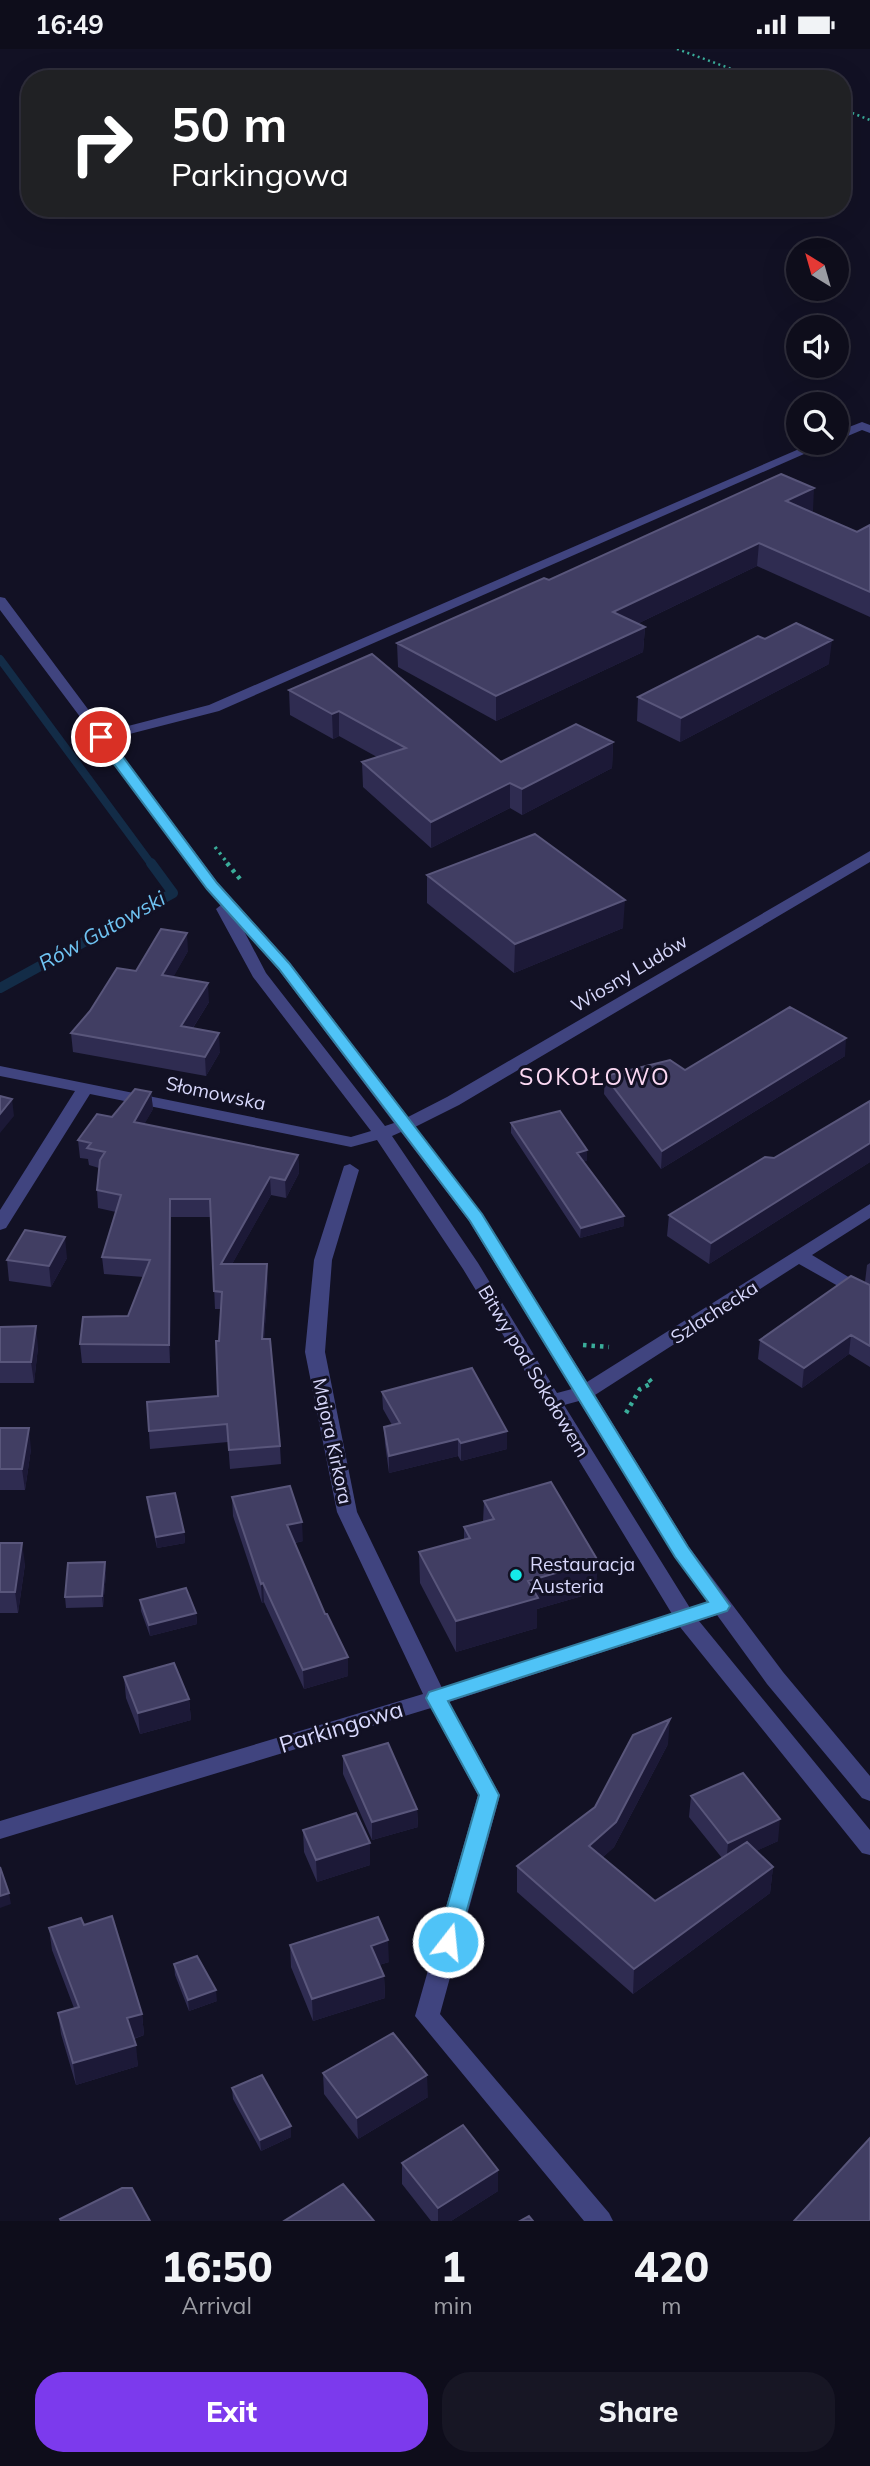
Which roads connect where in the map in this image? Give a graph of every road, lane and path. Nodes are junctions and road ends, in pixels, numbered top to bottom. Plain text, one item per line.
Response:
1 (677, 49) edge
2 (734, 70) edge
3 (851, 113) edge
4 (870, 120) edge
5 (870, 429) edge
6 (849, 432) edge
7 (795, 455) edge
8 (0, 601) edge
9 (101, 737) junction
10 (870, 856) edge
11 (212, 886) junction
12 (0, 1072) edge
13 (86, 1088) junction
14 (408, 1125) junction
15 (382, 1134) junction
16 (350, 1170) dead end
17 (870, 1210) edge
18 (0, 1224) edge
19 (800, 1255) junction
20 (870, 1298) edge
21 (636, 1362) junction
22 (586, 1392) junction
23 (553, 1401) junction
24 (623, 1419) dead end
25 (720, 1606) junction
26 (686, 1619) junction
27 (436, 1698) junction
28 (870, 1792) edge
29 (0, 1830) edge
30 (870, 1846) edge
31 (600, 2221) edge

1 - 2 path
3 - 4 path
5 - 6 street
7 - 9 street
8 - 9 street, Bitwy pod Sokołowem
9 - 11 street, Bitwy pod Sokołowem
10 - 14 street, Wiosny Ludów
11 - 14 street, Bitwy pod Sokołowem
11 - 15 street, Bitwy pod Sokołowem
12 - 13 street, Słomowska
13 - 15 street, Słomowska
13 - 18 street
14 - 15 street, Wiosny Ludów
14 - 22 street, Bitwy pod Sokołowem
15 - 23 street, Bitwy pod Sokołowem
16 - 27 street, Majora Kirkora
17 - 19 street, Szlachecka
19 - 20 street
19 - 21 street, Szlachecka
21 - 22 street, Szlachecka
21 - 24 path
22 - 23 street, Szlachecka
22 - 25 street, Bitwy pod Sokołowem
23 - 26 street, Bitwy pod Sokołowem
25 - 26 street, Parkingowa
25 - 28 street, Bitwy pod Sokołowem
26 - 27 street, Parkingowa
26 - 30 street, Bitwy pod Sokołowem
27 - 29 street, Parkingowa
27 - 31 street, Majora Kirkora

